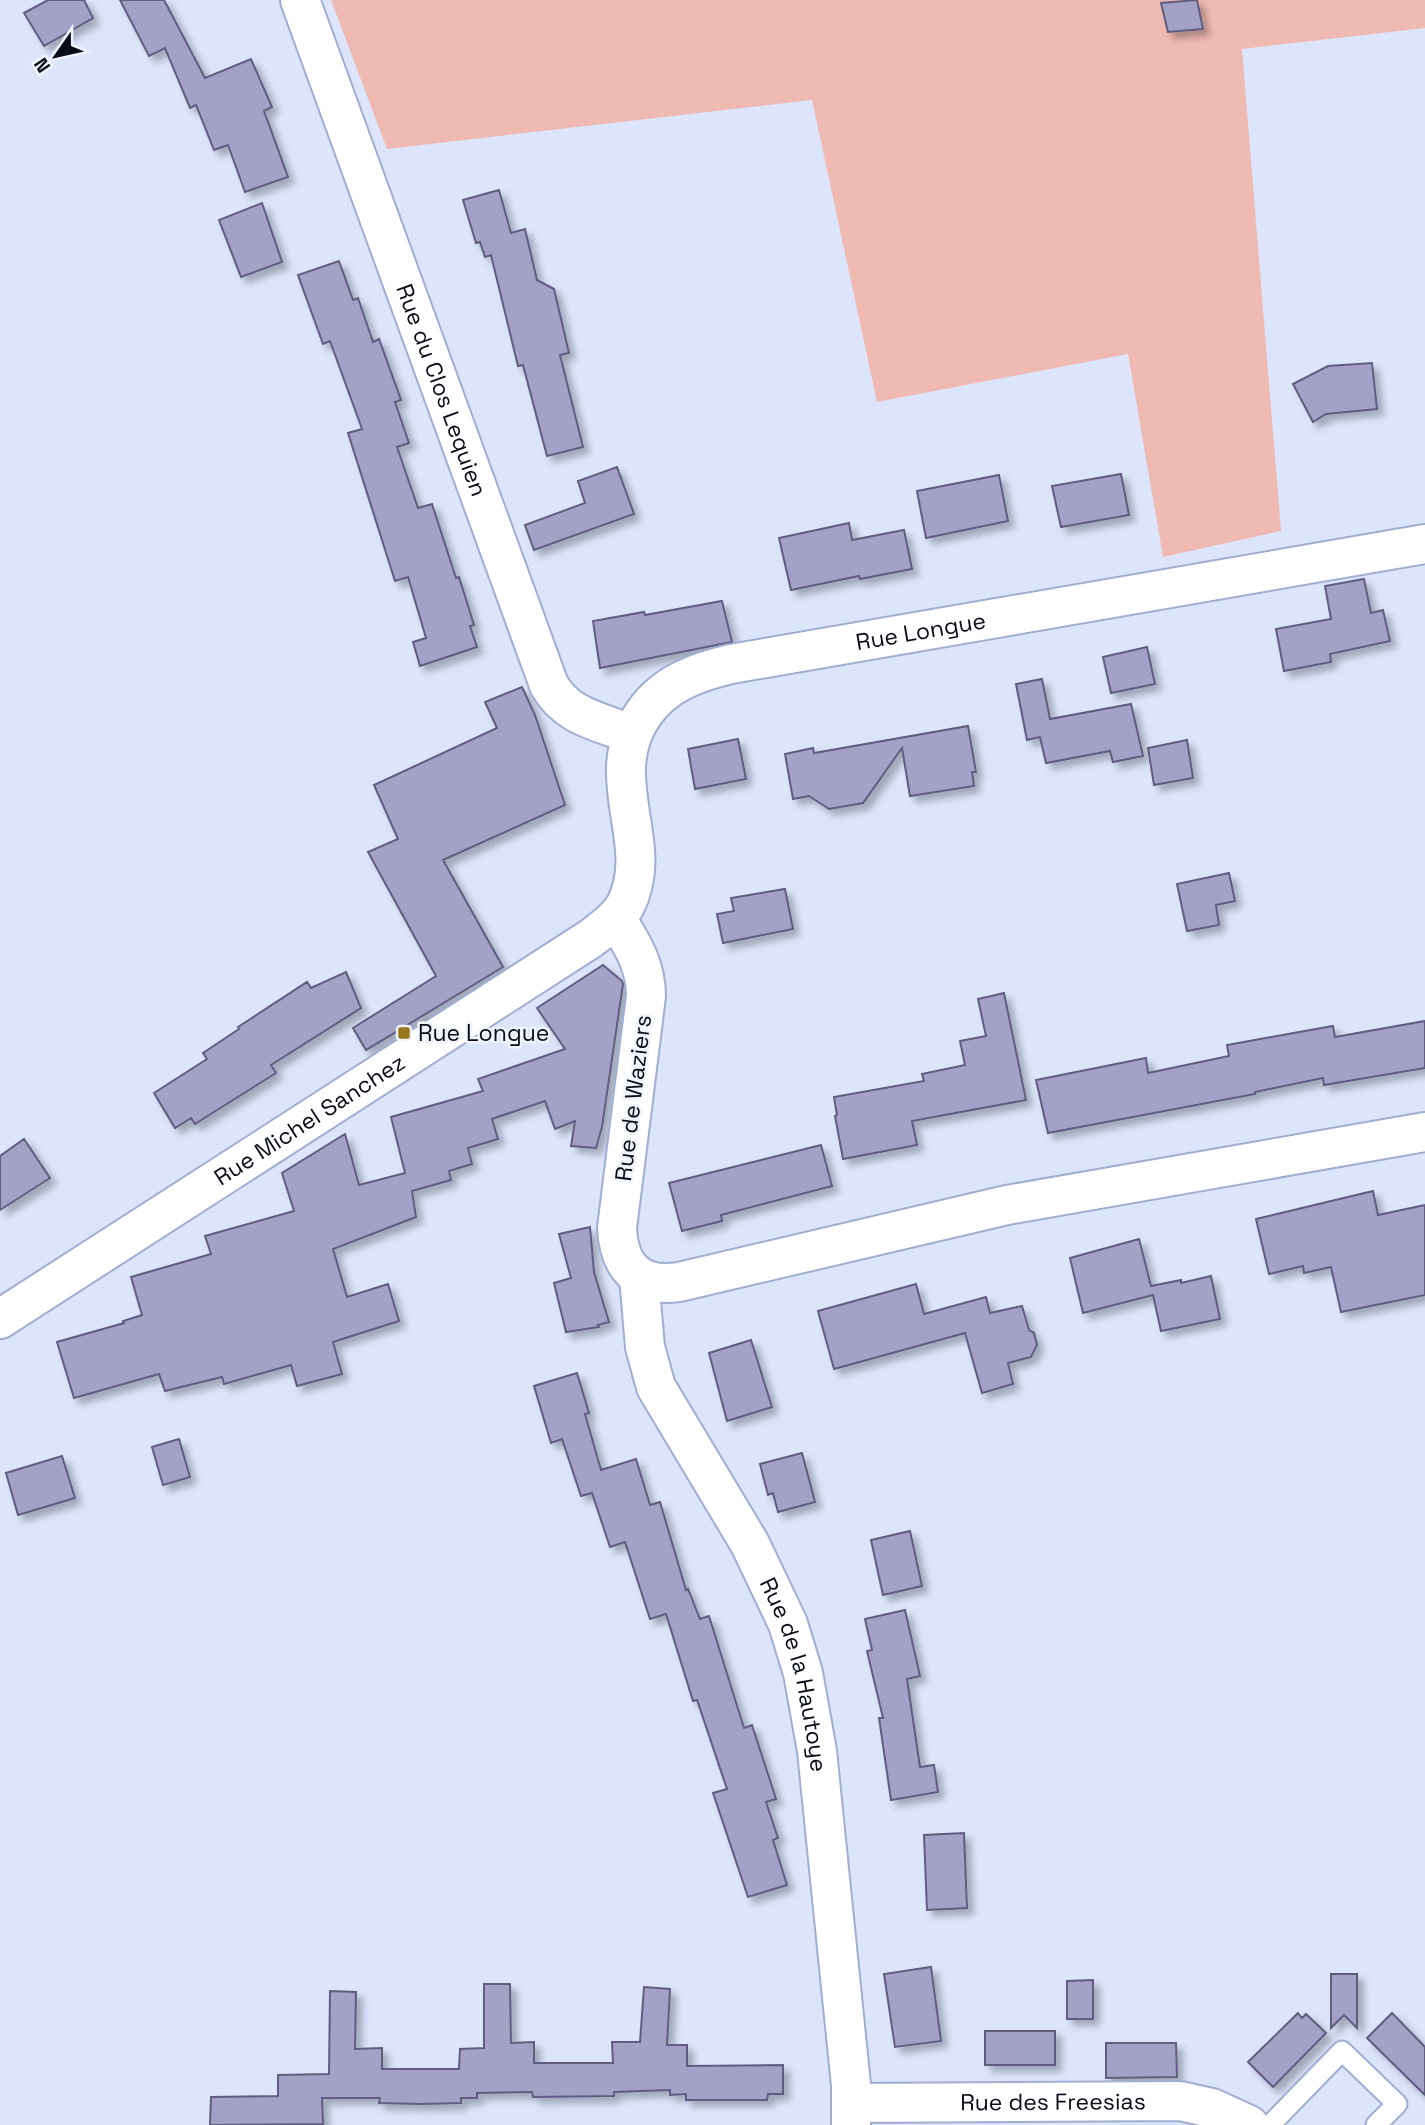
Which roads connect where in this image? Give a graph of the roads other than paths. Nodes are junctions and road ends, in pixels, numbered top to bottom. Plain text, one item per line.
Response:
1 (300, 0) edge
2 (1425, 544) edge
3 (631, 734) junction
4 (616, 918) junction
5 (1425, 1132) edge
6 (639, 1277) junction
7 (0, 1319) edge
8 (851, 2114) edge
9 (1249, 2125) edge
10 (1270, 2125) edge
11 (1377, 2125) edge

1 - 3 street, Rue du Clos Lequien
2 - 3 street, Rue Longue
3 - 4 street, Rue Longue
4 - 6 street, Rue de Waziers
4 - 7 street, Rue Michel Sanchez
5 - 6 street
6 - 8 street, Rue de la Hautoye
8 - 9 street, Rue des Freesias
10 - 11 lane

